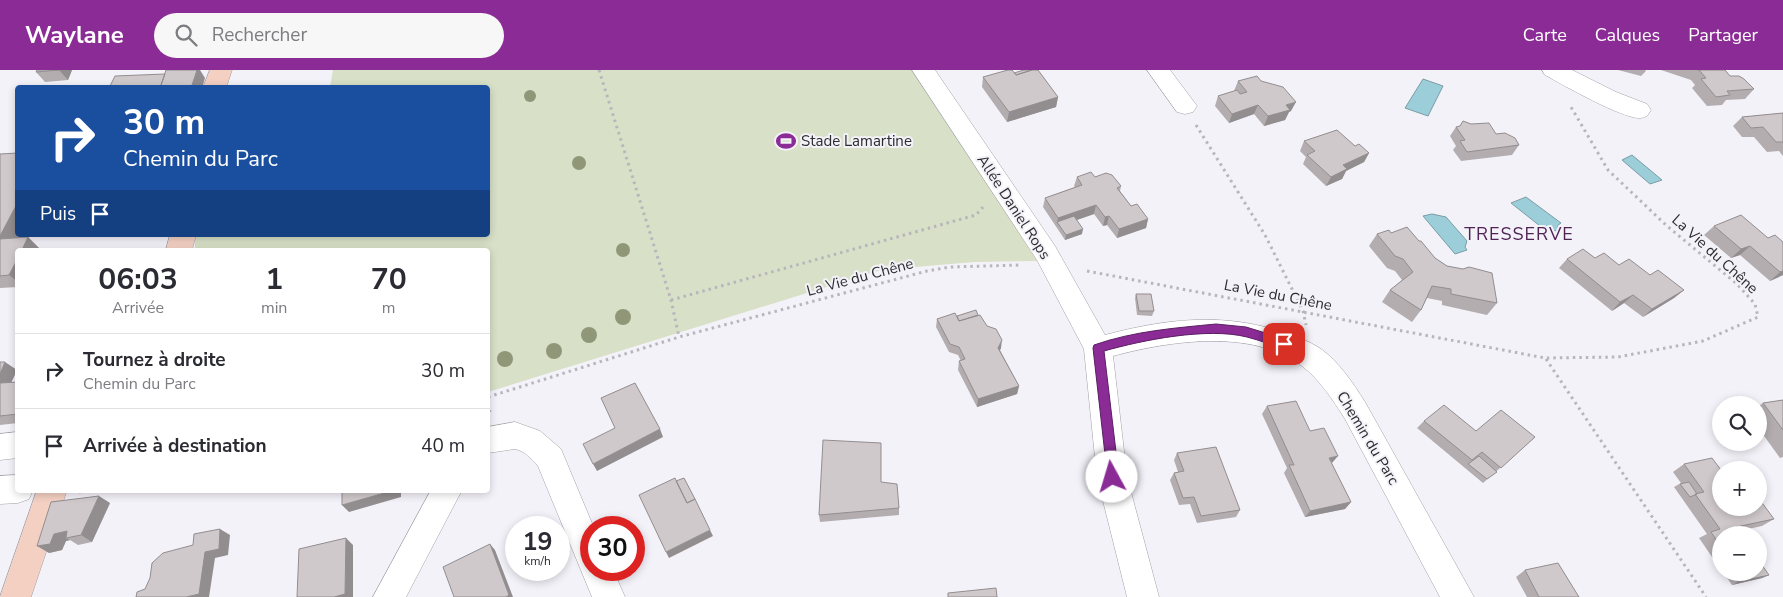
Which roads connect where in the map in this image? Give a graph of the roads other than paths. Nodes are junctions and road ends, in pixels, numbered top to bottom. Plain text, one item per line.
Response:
1 (221, 70) edge
2 (923, 70) edge
3 (1158, 70) edge
4 (1558, 73) edge
5 (215, 85) edge
6 (1185, 106) road end
7 (1640, 110) dead end
8 (1098, 348) junction
9 (490, 439) edge
10 (15, 489) edge
11 (0, 490) edge
12 (51, 493) edge
13 (445, 493) edge
14 (580, 532) edge
15 (601, 581) edge
16 (15, 597) edge
17 (389, 597) edge
18 (609, 597) edge
19 (1143, 597) edge
20 (1458, 597) edge

1 - 5 street
2 - 8 street, Allée Daniel Rops
3 - 6 street
4 - 7 street
8 - 19 street
8 - 20 street, Chemin du Parc
9 - 14 street
10 - 11 street
12 - 16 street
13 - 17 street
15 - 18 street

